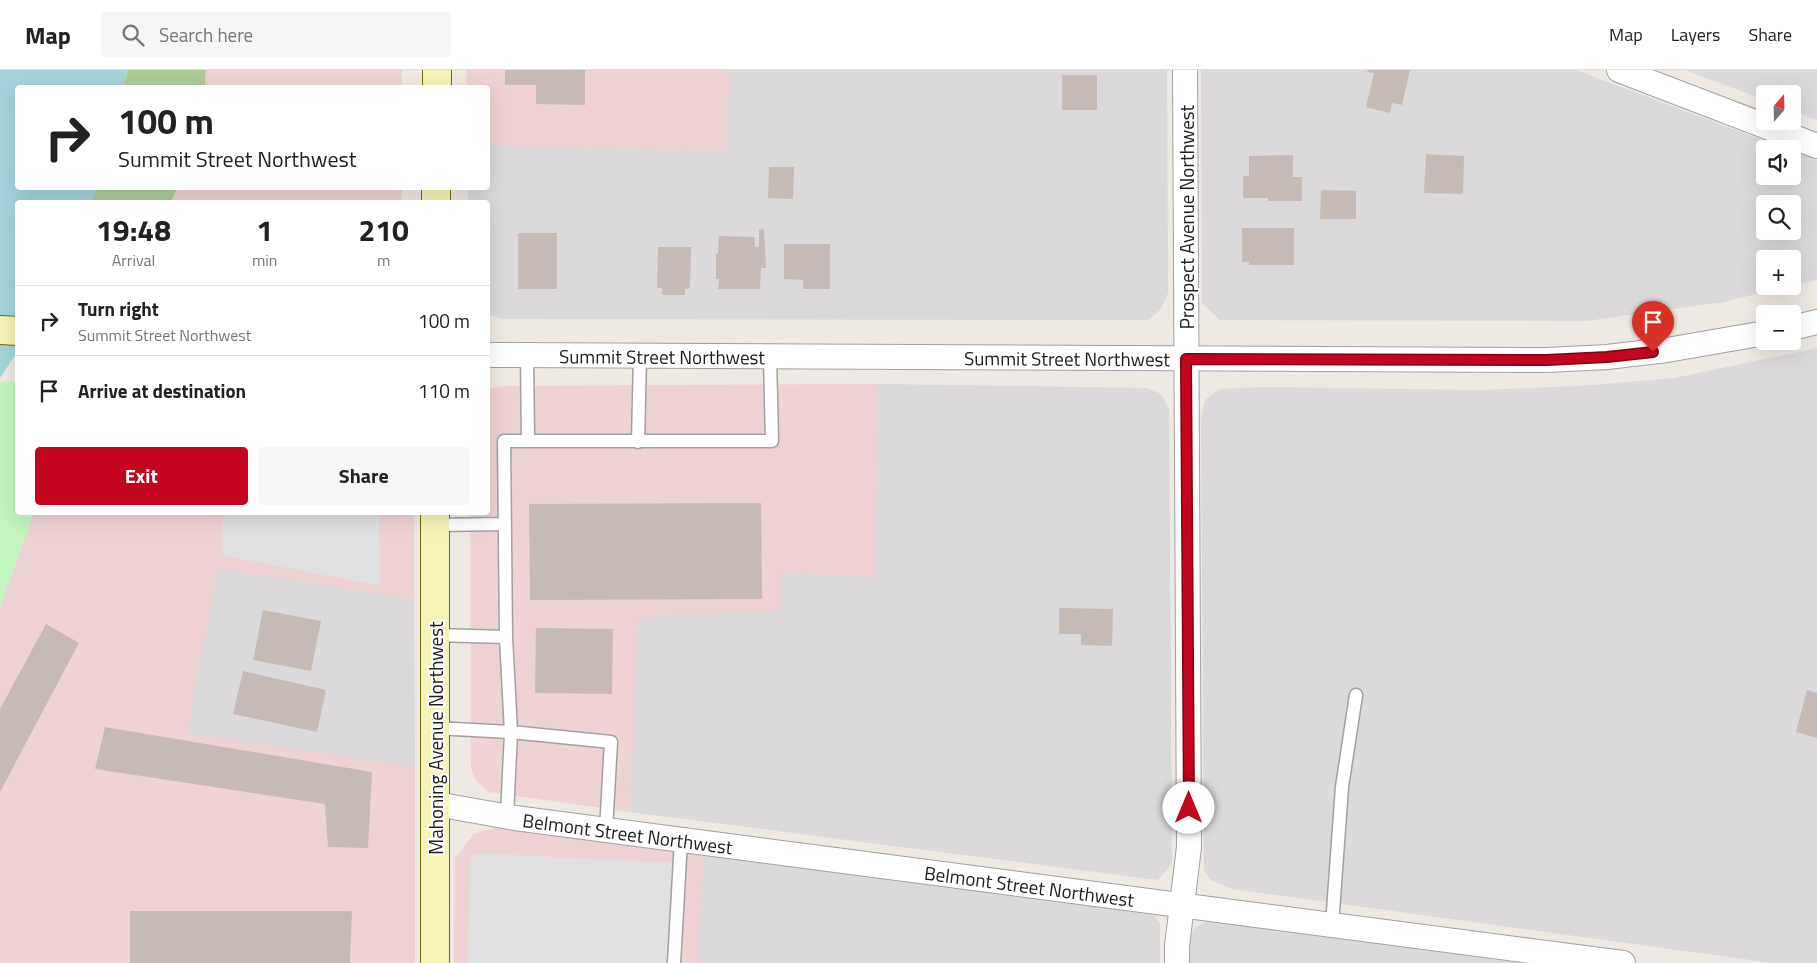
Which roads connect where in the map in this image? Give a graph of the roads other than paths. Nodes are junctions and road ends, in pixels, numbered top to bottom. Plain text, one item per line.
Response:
1 (437, 70) edge
2 (1185, 70) edge
3 (1619, 70) edge
4 (437, 85) edge
5 (1817, 146) edge
6 (1817, 322) edge
7 (1801, 326) edge
8 (0, 330) edge
9 (15, 331) edge
10 (1756, 335) edge
11 (490, 354) edge
12 (527, 355) junction
13 (640, 355) junction
14 (770, 356) junction
15 (1186, 359) junction
16 (528, 441) junction
17 (638, 442) junction
18 (435, 519) edge
19 (504, 524) junction
20 (435, 635) junction
21 (506, 637) junction
22 (1356, 695) dead end
23 (435, 728) junction
24 (511, 732) junction
25 (436, 804) junction
26 (507, 817) junction
27 (606, 830) junction
28 (681, 840) junction
29 (1182, 905) junction
30 (1332, 925) junction
31 (435, 963) edge
32 (674, 963) edge
33 (1177, 963) edge
34 (1623, 963) edge

1 - 4 main road
2 - 15 street, Prospect Avenue Northwest
3 - 5 street
6 - 7 street
8 - 9 main road
10 - 15 street, Summit Street Northwest
11 - 12 street, Summit Street Northwest
12 - 13 street, Summit Street Northwest
12 - 16 lane
13 - 14 street, Summit Street Northwest
13 - 17 lane
14 - 15 street, Summit Street Northwest
14 - 17 lane
15 - 29 street, Prospect Avenue Northwest
16 - 17 lane
16 - 19 lane
18 - 19 lane
18 - 20 main road, Mahoning Avenue Northwest
19 - 21 lane
20 - 21 lane
20 - 23 main road, Mahoning Avenue Northwest
21 - 24 lane
22 - 30 lane
23 - 24 lane
23 - 25 main road, Mahoning Avenue Northwest
24 - 26 lane
24 - 27 lane
25 - 26 street, Belmont Street Northwest
25 - 31 main road, Mahoning Avenue Northwest
26 - 27 street, Belmont Street Northwest
27 - 28 street, Belmont Street Northwest
28 - 29 street, Belmont Street Northwest
28 - 32 lane
29 - 30 street, Belmont Street Northwest
29 - 33 street, Prospect Avenue Northwest
30 - 34 street, Belmont Street Northwest

